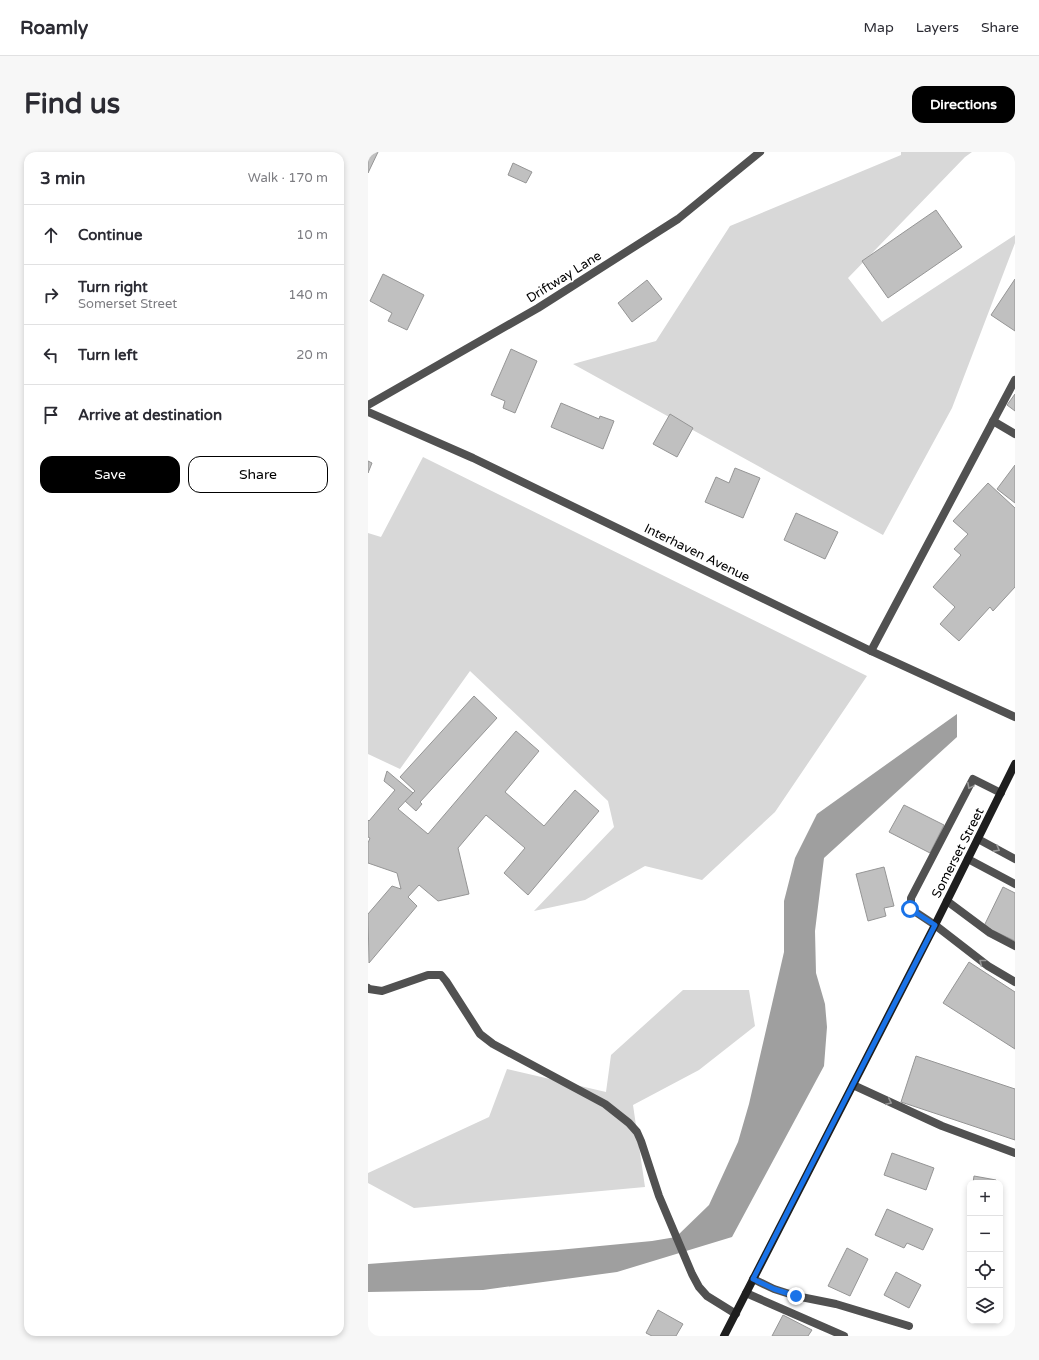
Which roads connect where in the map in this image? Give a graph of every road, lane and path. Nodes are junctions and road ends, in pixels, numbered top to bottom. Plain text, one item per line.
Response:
1 (756, 152) edge
2 (760, 152) edge
3 (1015, 380) edge
4 (368, 405) edge
5 (368, 412) edge
6 (993, 421) junction
7 (1015, 434) edge
8 (871, 651) junction
9 (1015, 717) edge
10 (1015, 764) edge
11 (1001, 793) junction
12 (978, 839) junction
13 (968, 859) junction
14 (1015, 859) edge
15 (1015, 884) edge
16 (947, 901) junction
17 (935, 925) junction
18 (1015, 946) edge
19 (1015, 982) edge
20 (368, 988) edge
21 (853, 1085) junction
22 (1015, 1154) edge
23 (753, 1279) junction
24 (746, 1293) junction
25 (736, 1314) junction
26 (909, 1326) dead end
27 (724, 1336) edge
28 (844, 1336) edge

1 - 2 street
2 - 4 street, Driftway Lane
3 - 6 street
5 - 8 street, Interhaven Avenue
6 - 7 street
6 - 8 street
8 - 9 street, Interhaven Avenue
10 - 11 main road, Somerset Street
11 - 12 main road, Somerset Street
11 -> 17 street
12 - 13 main road, Somerset Street
12 -> 14 street
13 - 15 street
13 - 16 main road, Somerset Street
16 - 17 main road, Somerset Street
16 - 18 street
19 -> 17 street
17 - 21 main road, Somerset Street
20 - 25 street
21 -> 22 street
21 - 23 main road, Somerset Street
23 - 24 main road, Somerset Street
23 - 26 street
24 - 25 main road, Somerset Street
24 - 28 street
25 - 27 main road, Somerset Street

